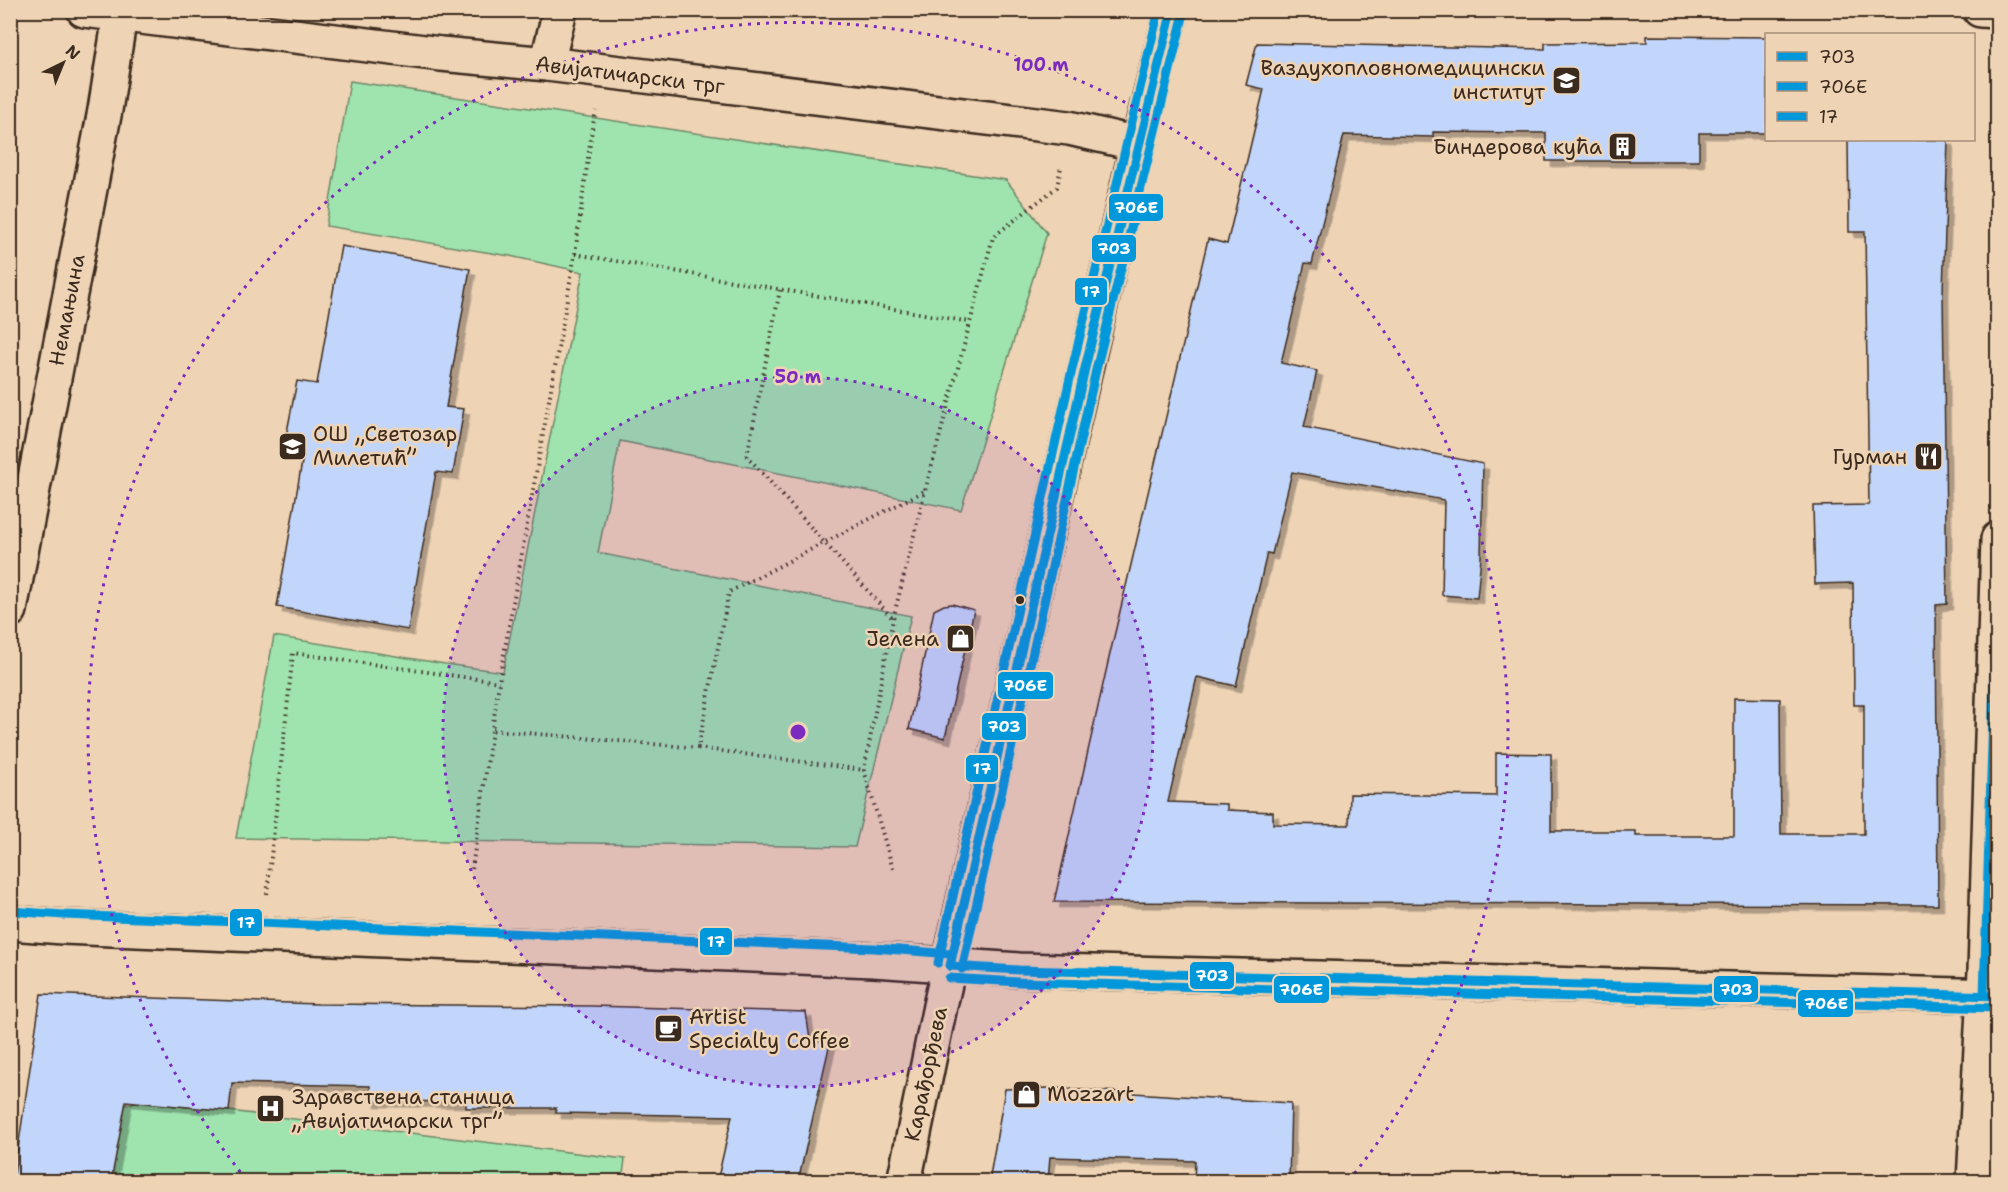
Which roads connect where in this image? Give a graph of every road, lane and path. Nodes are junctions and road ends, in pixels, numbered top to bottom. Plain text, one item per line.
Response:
1 (84, 10) edge
2 (561, 10) edge
3 (1172, 10) edge
4 (1980, 10) edge
5 (1998, 11) edge
6 (120, 13) edge
7 (547, 64) junction
8 (592, 129) dead end
9 (1138, 144) junction
10 (1064, 157) dead end
11 (575, 255) junction
12 (780, 290) junction
13 (970, 322) junction
14 (925, 491) junction
15 (1998, 539) edge
16 (825, 543) junction
17 (10, 610) edge
18 (893, 620) junction
19 (499, 682) junction
20 (493, 730) junction
21 (698, 748) junction
22 (864, 770) junction
23 (472, 869) dead end
24 (893, 869) dead end
25 (10, 923) edge
26 (262, 936) junction
27 (950, 966) junction
28 (1991, 996) edge
29 (904, 1182) edge
30 (1974, 1182) edge

1 - 6 street, Авијатичарски трг
2 - 7 street
3 - 9 street, Карађорђева
4 - 5 street
6 - 7 street, Авијатичарски трг
6 - 17 street, Немањина
7 - 9 street, Авијатичарски трг
8 - 11 path
9 - 27 street, Карађорђева
10 - 13 path
11 - 12 path
11 - 19 path
12 - 13 path
12 - 16 path
13 - 14 path
14 - 16 path
14 - 18 path
15 - 28 street
16 - 18 path
16 - 21 path
18 - 22 path
19 - 20 path
19 - 26 path
20 - 21 path
20 - 23 path
21 - 22 path
22 - 24 path
25 - 26 street
26 - 27 street
27 - 28 street
27 - 29 street, Карађорђева
28 - 30 street

